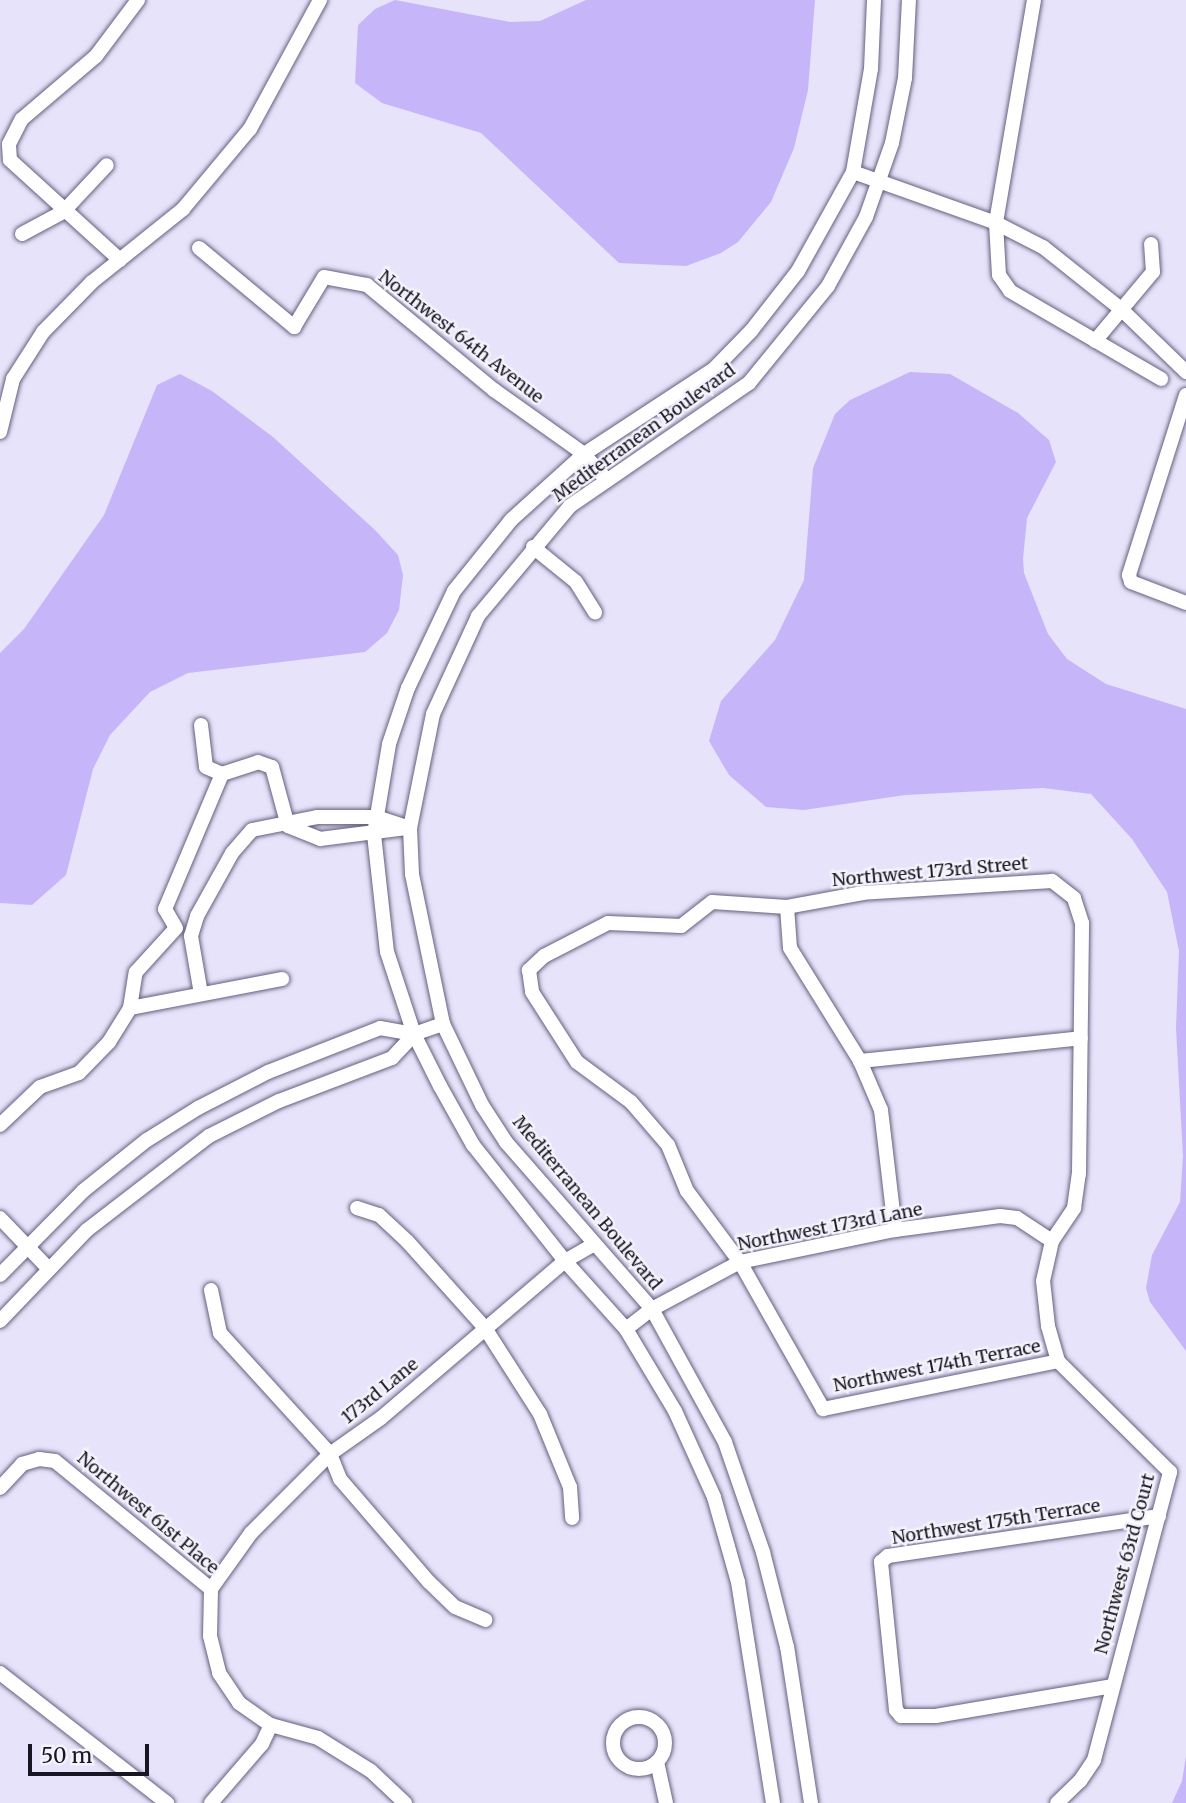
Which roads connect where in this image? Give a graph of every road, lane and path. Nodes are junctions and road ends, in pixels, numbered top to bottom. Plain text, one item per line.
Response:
1 (138, 0) edge
2 (874, 0) edge
3 (909, 0) edge
4 (1034, 0) edge
5 (317, 1) edge
6 (107, 165) dead end
7 (853, 172) junction
8 (878, 181) junction
9 (63, 212) junction
10 (996, 223) junction
11 (22, 234) dead end
12 (1151, 244) dead end
13 (199, 248) dead end
14 (120, 260) junction
15 (1121, 309) junction
16 (1095, 341) junction
17 (1186, 372) edge
18 (1161, 379) dead end
19 (1186, 395) edge
20 (1, 423) edge
21 (584, 454) junction
22 (607, 480) junction
23 (533, 547) junction
24 (1186, 603) edge
25 (595, 613) dead end
26 (201, 725) dead end
27 (222, 774) junction
28 (376, 817) junction
29 (288, 826) junction
30 (410, 828) junction
31 (374, 834) junction
32 (787, 907) junction
33 (194, 926) junction
34 (176, 928) junction
35 (282, 979) dead end
36 (201, 995) junction
37 (130, 1008) junction
38 (443, 1024) junction
39 (414, 1034) junction
40 (1081, 1038) junction
41 (860, 1060) junction
42 (0, 1125) edge
43 (357, 1208) dead end
44 (0, 1218) edge
45 (895, 1230) junction
46 (1052, 1241) junction
47 (594, 1244) junction
48 (26, 1246) junction
49 (565, 1261) junction
50 (740, 1262) junction
51 (48, 1268) junction
52 (0, 1275) edge
53 (211, 1290) dead end
54 (652, 1309) junction
55 (0, 1321) edge
56 (485, 1328) junction
57 (626, 1329) junction
58 (1058, 1361) junction
59 (330, 1454) junction
60 (0, 1489) edge
61 (1159, 1516) junction
62 (572, 1518) dead end
63 (211, 1589) junction
64 (485, 1620) dead end
65 (0, 1673) edge
66 (1112, 1686) junction
67 (271, 1725) junction
68 (657, 1762) dead end
69 (167, 1803) edge
70 (211, 1803) edge
71 (405, 1803) edge
72 (666, 1803) edge
73 (773, 1803) edge
74 (811, 1803) edge
75 (1057, 1803) edge

1 - 9 street
2 - 7 street, Mediterranean Boulevard
3 - 8 street, Mediterranean Boulevard
4 - 10 street
5 - 14 street
6 - 9 street
7 - 8 street
7 - 21 street, Mediterranean Boulevard
8 - 10 street
8 - 22 street, Mediterranean Boulevard
9 - 11 street
9 - 14 street
10 - 15 street
10 - 16 street
12 - 15 street
13 - 21 street, Northwest 64th Avenue
14 - 20 street
15 - 16 street
15 - 17 street
16 - 18 street
19 - 24 street
21 - 22 street, Northwest 64th Avenue
21 - 28 street, Mediterranean Boulevard
22 - 23 street, Mediterranean Boulevard
23 - 25 street
23 - 30 street, Mediterranean Boulevard
26 - 27 street
27 - 29 street
27 - 34 street
28 - 29 street
28 - 30 street
28 - 31 street, Mediterranean Boulevard
29 - 31 street
29 - 33 street
30 - 31 street
30 - 38 street, Mediterranean Boulevard
31 - 39 street, Mediterranean Boulevard
32 - 40 street, Northwest 173rd Street
32 - 41 street
32 - 50 street, Northwest 173rd Street
33 - 34 street
33 - 36 street
34 - 37 street
35 - 36 street
36 - 37 street
37 - 42 street
38 - 39 street
38 - 47 street, Mediterranean Boulevard
39 - 48 street
39 - 49 street, Mediterranean Boulevard
39 - 51 street
40 - 41 street
40 - 46 street
41 - 45 street
43 - 56 street
44 - 48 street
45 - 46 street, Northwest 173rd Lane
45 - 50 street, Northwest 173rd Lane
46 - 58 street
47 - 49 street, 173rd Lane
47 - 54 street, Mediterranean Boulevard
48 - 51 street
48 - 52 street
49 - 56 street, 173rd Lane
49 - 57 street, Mediterranean Boulevard
50 - 54 street, Northwest 173rd Lane
50 - 58 street, Northwest 174th Terrace
51 - 55 street
53 - 59 street
54 - 57 street, Northwest 173rd Lane
54 - 74 street, Mediterranean Boulevard
56 - 59 street, 173rd Lane
56 - 62 street
57 - 73 street, Mediterranean Boulevard
58 - 61 street, Northwest 63rd Court
59 - 63 street, 173rd Lane
59 - 64 street
60 - 63 street, Northwest 61st Place
61 - 66 street, Northwest 63rd Court
61 - 66 street, Northwest 175th Terrace
63 - 67 street, Northwest 61st Place
65 - 69 street
66 - 75 street, Northwest 63rd Court
67 - 70 street
67 - 71 street, Northwest 61st Place
68 - 72 street

